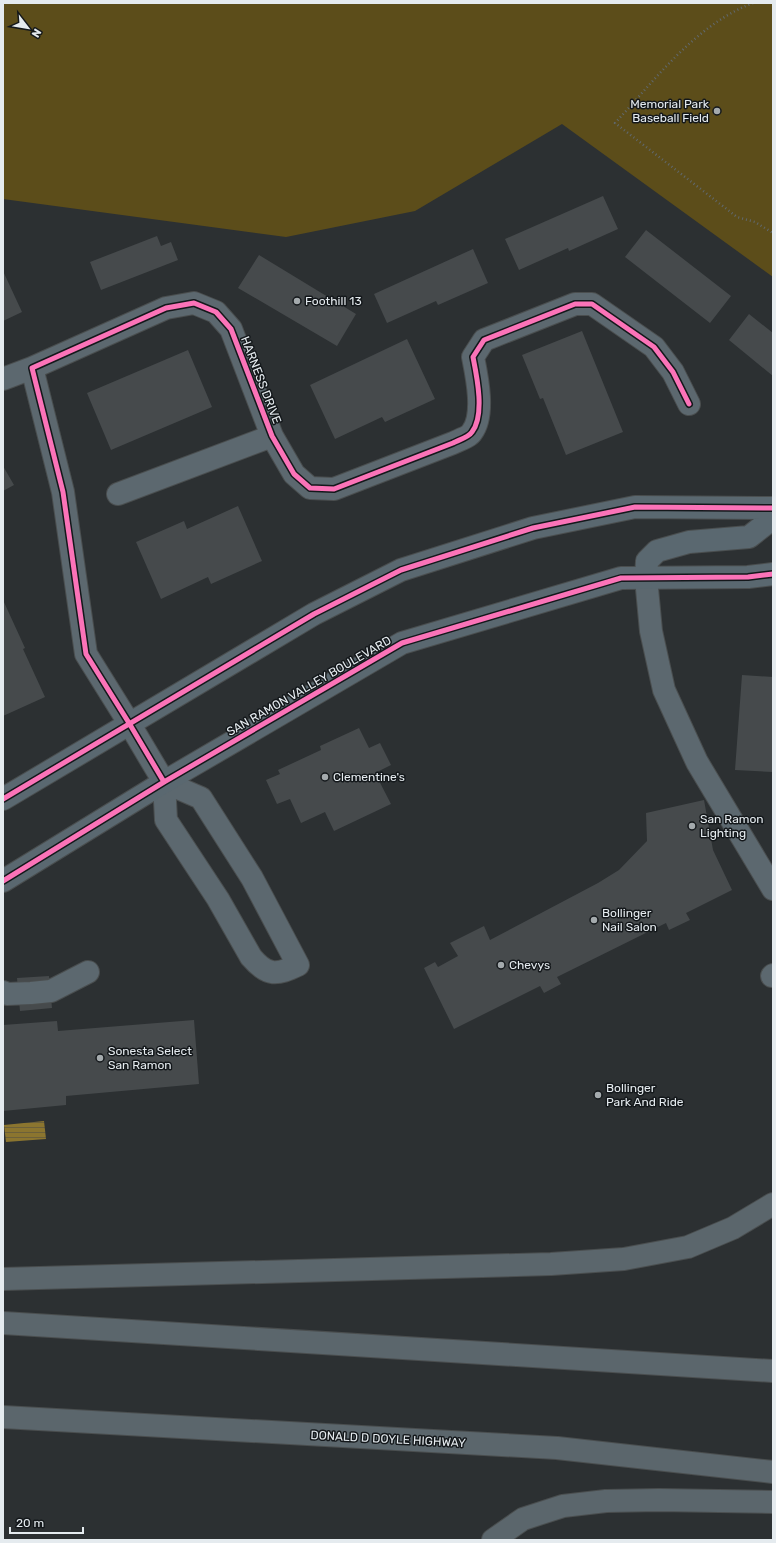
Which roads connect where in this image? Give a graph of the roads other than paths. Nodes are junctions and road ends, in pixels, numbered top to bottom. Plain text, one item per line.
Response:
1 (32, 368) junction
2 (3, 379) edge
3 (689, 404) dead end
4 (272, 436) junction
5 (118, 494) dead end
6 (773, 508) edge
7 (773, 518) edge
8 (773, 574) edge
9 (646, 578) junction
10 (130, 723) junction
11 (164, 782) junction
12 (3, 799) edge
13 (3, 881) edge
14 (773, 889) edge
15 (88, 972) dead end
16 (3, 992) edge
17 (773, 1204) edge
18 (3, 1278) edge
19 (3, 1323) edge
20 (773, 1371) edge
21 (3, 1417) edge
22 (773, 1472) edge
23 (773, 1502) edge
24 (493, 1540) edge

1 - 2 street, HARNESS DRIVE
1 - 4 street, HARNESS DRIVE
1 - 10 street
3 - 4 street, HARNESS DRIVE
4 - 5 street
6 - 10 main road
7 - 9 main road
8 - 9 main road, SAN RAMON VALLEY BOULEVARD
9 - 11 main road, SAN RAMON VALLEY BOULEVARD
9 - 14 street
10 - 11 street
10 - 12 main road
11 - 11 street
11 - 13 main road, SAN RAMON VALLEY BOULEVARD
15 - 16 street
17 - 18 highway
19 - 20 highway
21 - 22 highway, DONALD D DOYLE HIGHWAY
23 - 24 highway

